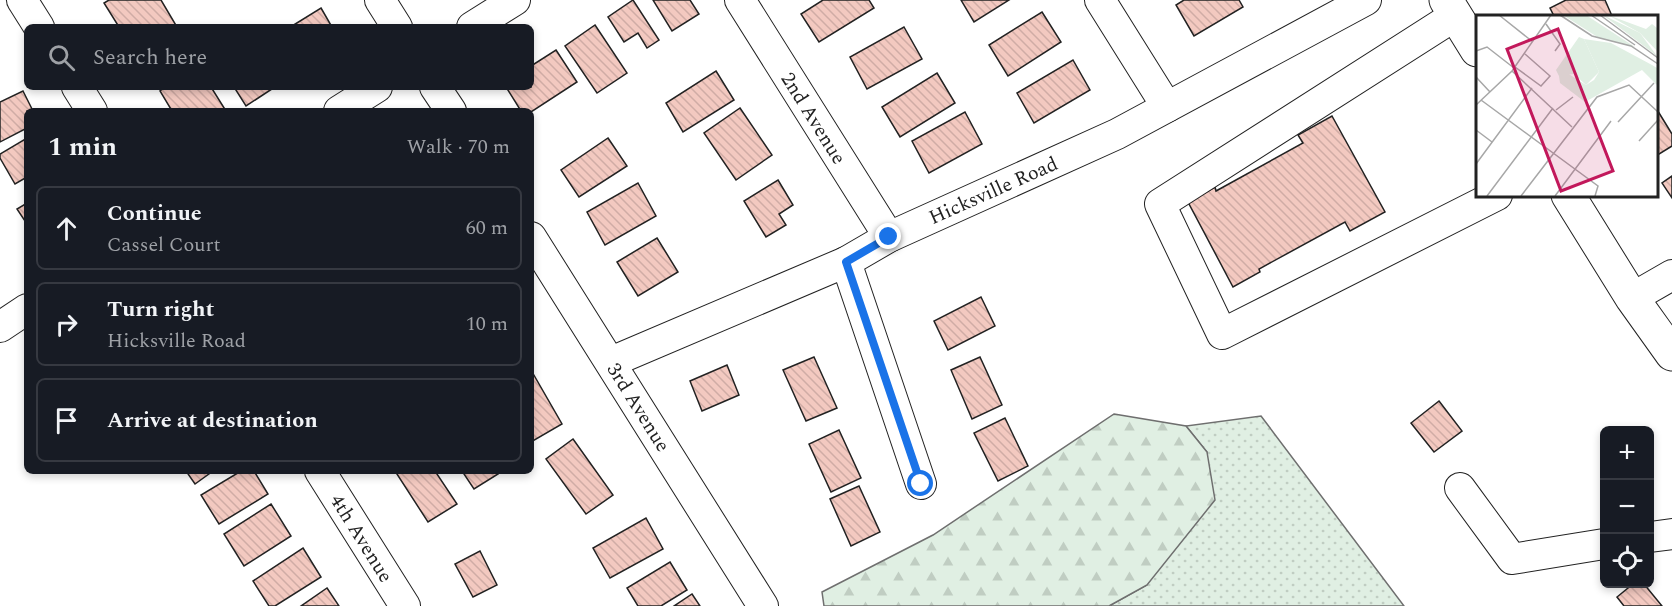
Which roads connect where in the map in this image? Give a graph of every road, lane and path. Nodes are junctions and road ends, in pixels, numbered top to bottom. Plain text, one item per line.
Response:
1 (22, 0) edge
2 (380, 0) edge
3 (515, 0) edge
4 (740, 0) edge
5 (1100, 0) edge
6 (1366, 0) edge
7 (1451, 8) edge
8 (37, 24) edge
9 (395, 24) edge
10 (477, 24) edge
11 (1476, 48) edge
12 (79, 90) edge
13 (372, 90) edge
14 (437, 90) edge
15 (1167, 107) junction
16 (90, 108) edge
17 (344, 108) edge
18 (449, 108) edge
19 (1495, 196) edge
20 (1569, 196) edge
21 (889, 237) junction
22 (534, 242) edge
23 (846, 262) junction
24 (1672, 275) edge
25 (1632, 298) junction
26 (24, 311) edge
27 (0, 327) edge
28 (1672, 354) edge
29 (611, 362) junction
30 (322, 474) edge
31 (921, 484) dead end
32 (1460, 488) dead end
33 (1672, 534) edge
34 (1654, 536) edge
35 (1600, 545) edge
36 (405, 606) edge
37 (763, 606) edge

1 - 8 street
2 - 9 street
3 - 10 street
4 - 21 street, 2nd Avenue
5 - 15 street
6 - 15 street, Hicksville Road
7 - 11 main road
7 - 19 street
12 - 16 street
13 - 17 street
14 - 18 street
15 - 21 street, Hicksville Road
20 - 25 main road
21 - 23 street, Hicksville Road
22 - 29 street, 3rd Avenue
23 - 29 street, Hicksville Road
23 - 31 street
24 - 25 street
25 - 28 main road
26 - 27 street
29 - 37 street, 3rd Avenue
30 - 36 street, 4th Avenue
32 - 35 street
33 - 34 street

